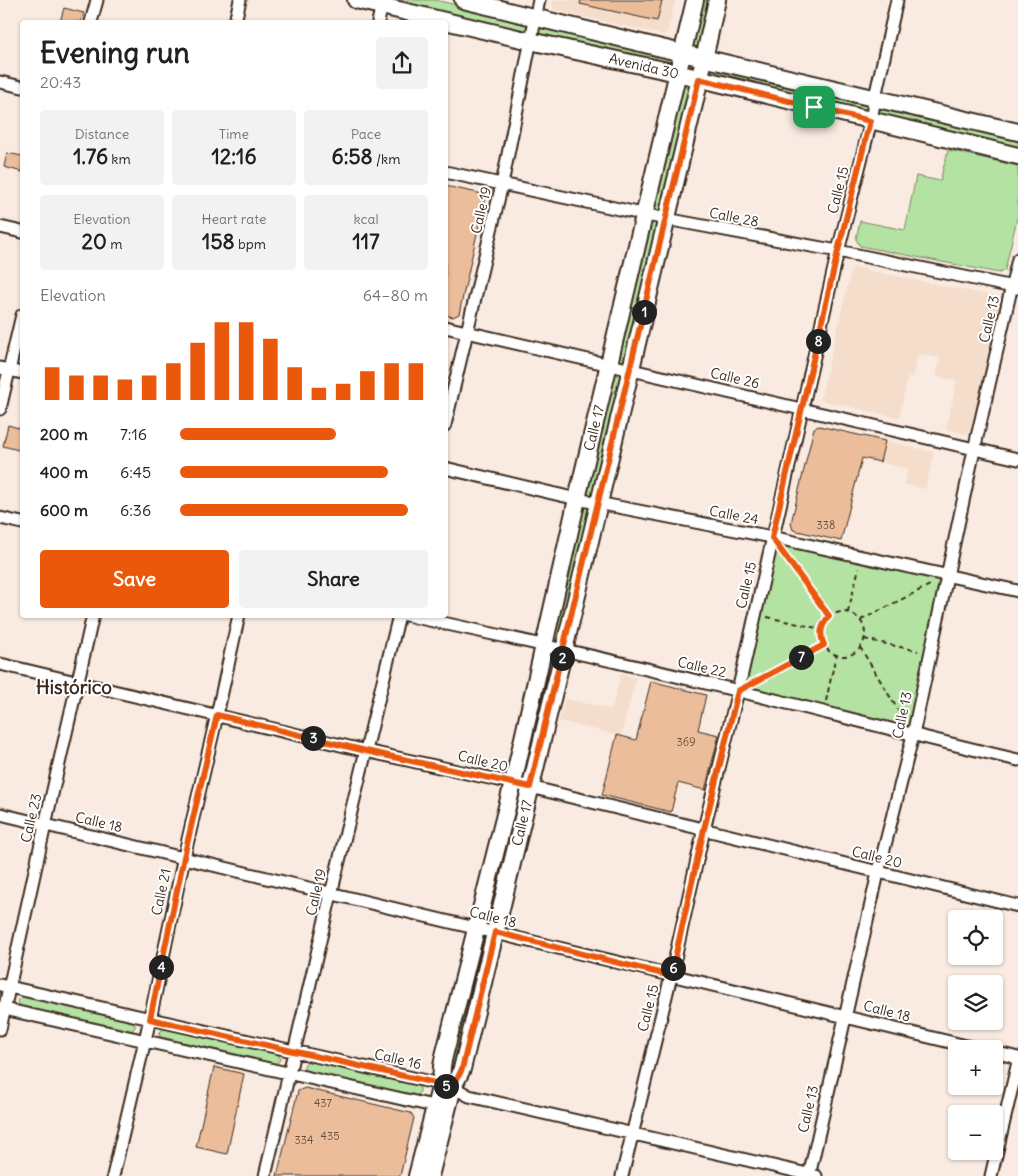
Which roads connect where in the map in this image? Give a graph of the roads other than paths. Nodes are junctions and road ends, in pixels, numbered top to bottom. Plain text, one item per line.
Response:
1 (97, 0) edge
2 (240, 0) edge
3 (356, 0) edge
4 (463, 0) edge
5 (539, 0) edge
6 (695, 0) edge
7 (717, 0) edge
8 (896, 0) edge
9 (382, 3) edge
10 (535, 18) junction
11 (92, 20) edge
12 (235, 20) edge
13 (378, 20) edge
14 (530, 41) junction
15 (682, 53) junction
16 (704, 58) junction
17 (677, 74) junction
18 (699, 79) junction
19 (0, 82) edge
20 (20, 87) edge
21 (875, 97) junction
22 (870, 121) junction
23 (1018, 132) edge
24 (1018, 156) edge
25 (448, 173) edge
26 (502, 184) junction
27 (644, 214) junction
28 (666, 219) junction
29 (0, 227) edge
30 (20, 232) edge
31 (838, 251) junction
32 (1018, 259) edge
33 (1015, 288) edge
34 (20, 321) edge
35 (448, 328) edge
36 (466, 332) junction
37 (609, 365) junction
38 (4, 369) edge
39 (630, 370) junction
40 (20, 373) edge
41 (0, 409) edge
42 (802, 409) junction
43 (448, 412) edge
44 (974, 450) junction
45 (1018, 459) edge
46 (448, 469) edge
47 (577, 499) junction
48 (599, 503) junction
49 (0, 518) edge
50 (20, 523) edge
51 (772, 538) junction
52 (947, 576) junction
53 (1018, 591) edge
54 (93, 618) edge
55 (238, 618) edge
56 (398, 618) edge
57 (420, 618) edge
58 (544, 645) junction
59 (564, 650) junction
60 (0, 664) edge
61 (78, 683) junction
62 (738, 691) junction
63 (217, 715) junction
64 (913, 735) junction
65 (366, 751) junction
66 (1018, 760) edge
67 (513, 783) junction
68 (530, 787) junction
69 (0, 814) edge
70 (45, 825) junction
71 (704, 829) junction
72 (184, 857) junction
73 (878, 873) junction
74 (331, 894) junction
75 (1018, 906) edge
76 (476, 928) junction
77 (495, 932) junction
78 (671, 976) junction
79 (5, 986) edge
80 (2, 1009) edge
81 (845, 1016) junction
82 (150, 1019) junction
83 (0, 1029) edge
84 (145, 1041) junction
85 (948, 1041) edge
86 (295, 1051) junction
87 (1003, 1054) edge
88 (1018, 1058) edge
89 (1018, 1062) edge
90 (289, 1074) junction
91 (447, 1086) junction
92 (441, 1108) junction
93 (632, 1134) junction
94 (113, 1176) edge
95 (264, 1176) edge
96 (417, 1176) edge
97 (430, 1176) edge
98 (622, 1176) edge
99 (811, 1176) edge
100 (990, 1176) edge

1 - 11 street
2 - 12 street
3 - 9 main road, Avenida 30
4 - 10 main road, Avenida 30
5 - 10 street, Calle 19
6 - 15 main road, Calle 17
7 - 16 main road, Calle 17
8 - 21 street, Calle 15
9 - 13 street
9 - 14 main road, Avenida 30
10 - 14 street, Calle 19
10 - 15 main road, Avenida 30
14 - 17 main road, Avenida 30
14 - 26 street, Calle 19
15 - 16 main road, Avenida 30
15 - 17 main road, Calle 17
16 - 18 main road, Calle 17
16 - 21 main road, Avenida 30
17 - 18 main road, Avenida 30
17 - 27 main road, Calle 17
18 - 22 main road, Avenida 30
18 - 28 main road, Calle 17
19 - 20 street
21 - 22 street, Calle 15
21 - 23 main road, Avenida 30
22 - 24 main road, Avenida 30
22 - 31 street, Calle 15
25 - 26 street, Calle 28
26 - 27 street, Calle 28
26 - 36 street, Calle 19
27 - 28 street, Calle 28
27 - 37 main road, Calle 17
28 - 31 street, Calle 28
28 - 39 main road, Calle 17
29 - 30 street
31 - 33 street, Calle 28
31 - 42 street, Calle 15
32 - 33 street, Calle 13
33 - 44 street, Calle 13
34 - 38 street
35 - 36 street, Calle 26
36 - 37 street, Calle 26
36 - 43 street, Calle 19
37 - 39 street, Calle 26
37 - 47 main road, Calle 17
38 - 40 street
38 - 41 street
39 - 42 street, Calle 26
39 - 48 main road, Calle 17
42 - 44 street, Calle 26
42 - 51 street, Calle 15
44 - 45 street, Calle 26
44 - 52 street, Calle 13
46 - 47 street, Calle 24
47 - 48 street, Calle 24
47 - 58 main road, Calle 17
48 - 51 street, Calle 24
48 - 59 main road, Calle 17
49 - 50 street
51 - 52 street, Calle 24
51 - 62 street, Calle 15
52 - 53 street, Calle 24
52 - 64 street, Calle 13
54 - 61 street, Calle 23
55 - 63 street, Calle 21
56 - 65 street, Calle 19
57 - 58 street, Calle 22
58 - 59 street, Calle 22
58 - 67 main road, Calle 17
59 - 62 street, Calle 22
59 - 68 main road, Calle 17
60 - 61 street, Calle 20
61 - 63 street, Calle 20
61 - 70 street, Calle 23
62 - 64 street, Calle 22
62 - 71 street, Calle 15
63 - 65 street, Calle 20
63 - 72 street, Calle 21
64 - 66 street, Calle 22
64 - 73 street, Calle 13
65 - 67 street, Calle 20
65 - 74 street, Calle 19
67 - 68 street, Calle 20
67 - 76 main road, Calle 17
68 - 71 street, Calle 20
68 - 77 main road, Calle 17
69 - 70 street, Calle 18
70 - 72 street, Calle 18
70 - 79 street, Calle 23
71 - 73 street, Calle 20
71 - 78 street, Calle 15
72 - 74 street, Calle 18
72 - 82 street, Calle 21
73 - 75 street, Calle 20
73 - 81 street, Calle 13
74 - 76 street, Calle 18
74 - 86 street, Calle 19
76 - 77 street, Calle 18
76 - 91 main road, Calle 17
77 - 78 street, Calle 18
77 - 91 main road, Calle 17
78 - 81 street, Calle 18
78 - 93 street, Calle 15
79 - 80 street, Calle 23
79 - 82 street, Calle 16
80 - 83 street, Calle 23
80 - 84 street
81 - 85 street, Calle 18
81 - 99 street, Calle 13
82 - 84 street, Calle 21
82 - 86 street, Calle 16
84 - 90 street
84 - 94 street, Calle 21
86 - 90 street, Calle 19
86 - 91 street, Calle 16
87 - 88 street
89 - 100 street
90 - 92 street
90 - 95 street, Calle 19
91 - 92 main road, Calle 17
91 - 93 street, Calle 16
92 - 96 main road, Calle 17
92 - 97 main road, Calle 17
93 - 98 street, Calle 15
93 - 99 street, Calle 16

